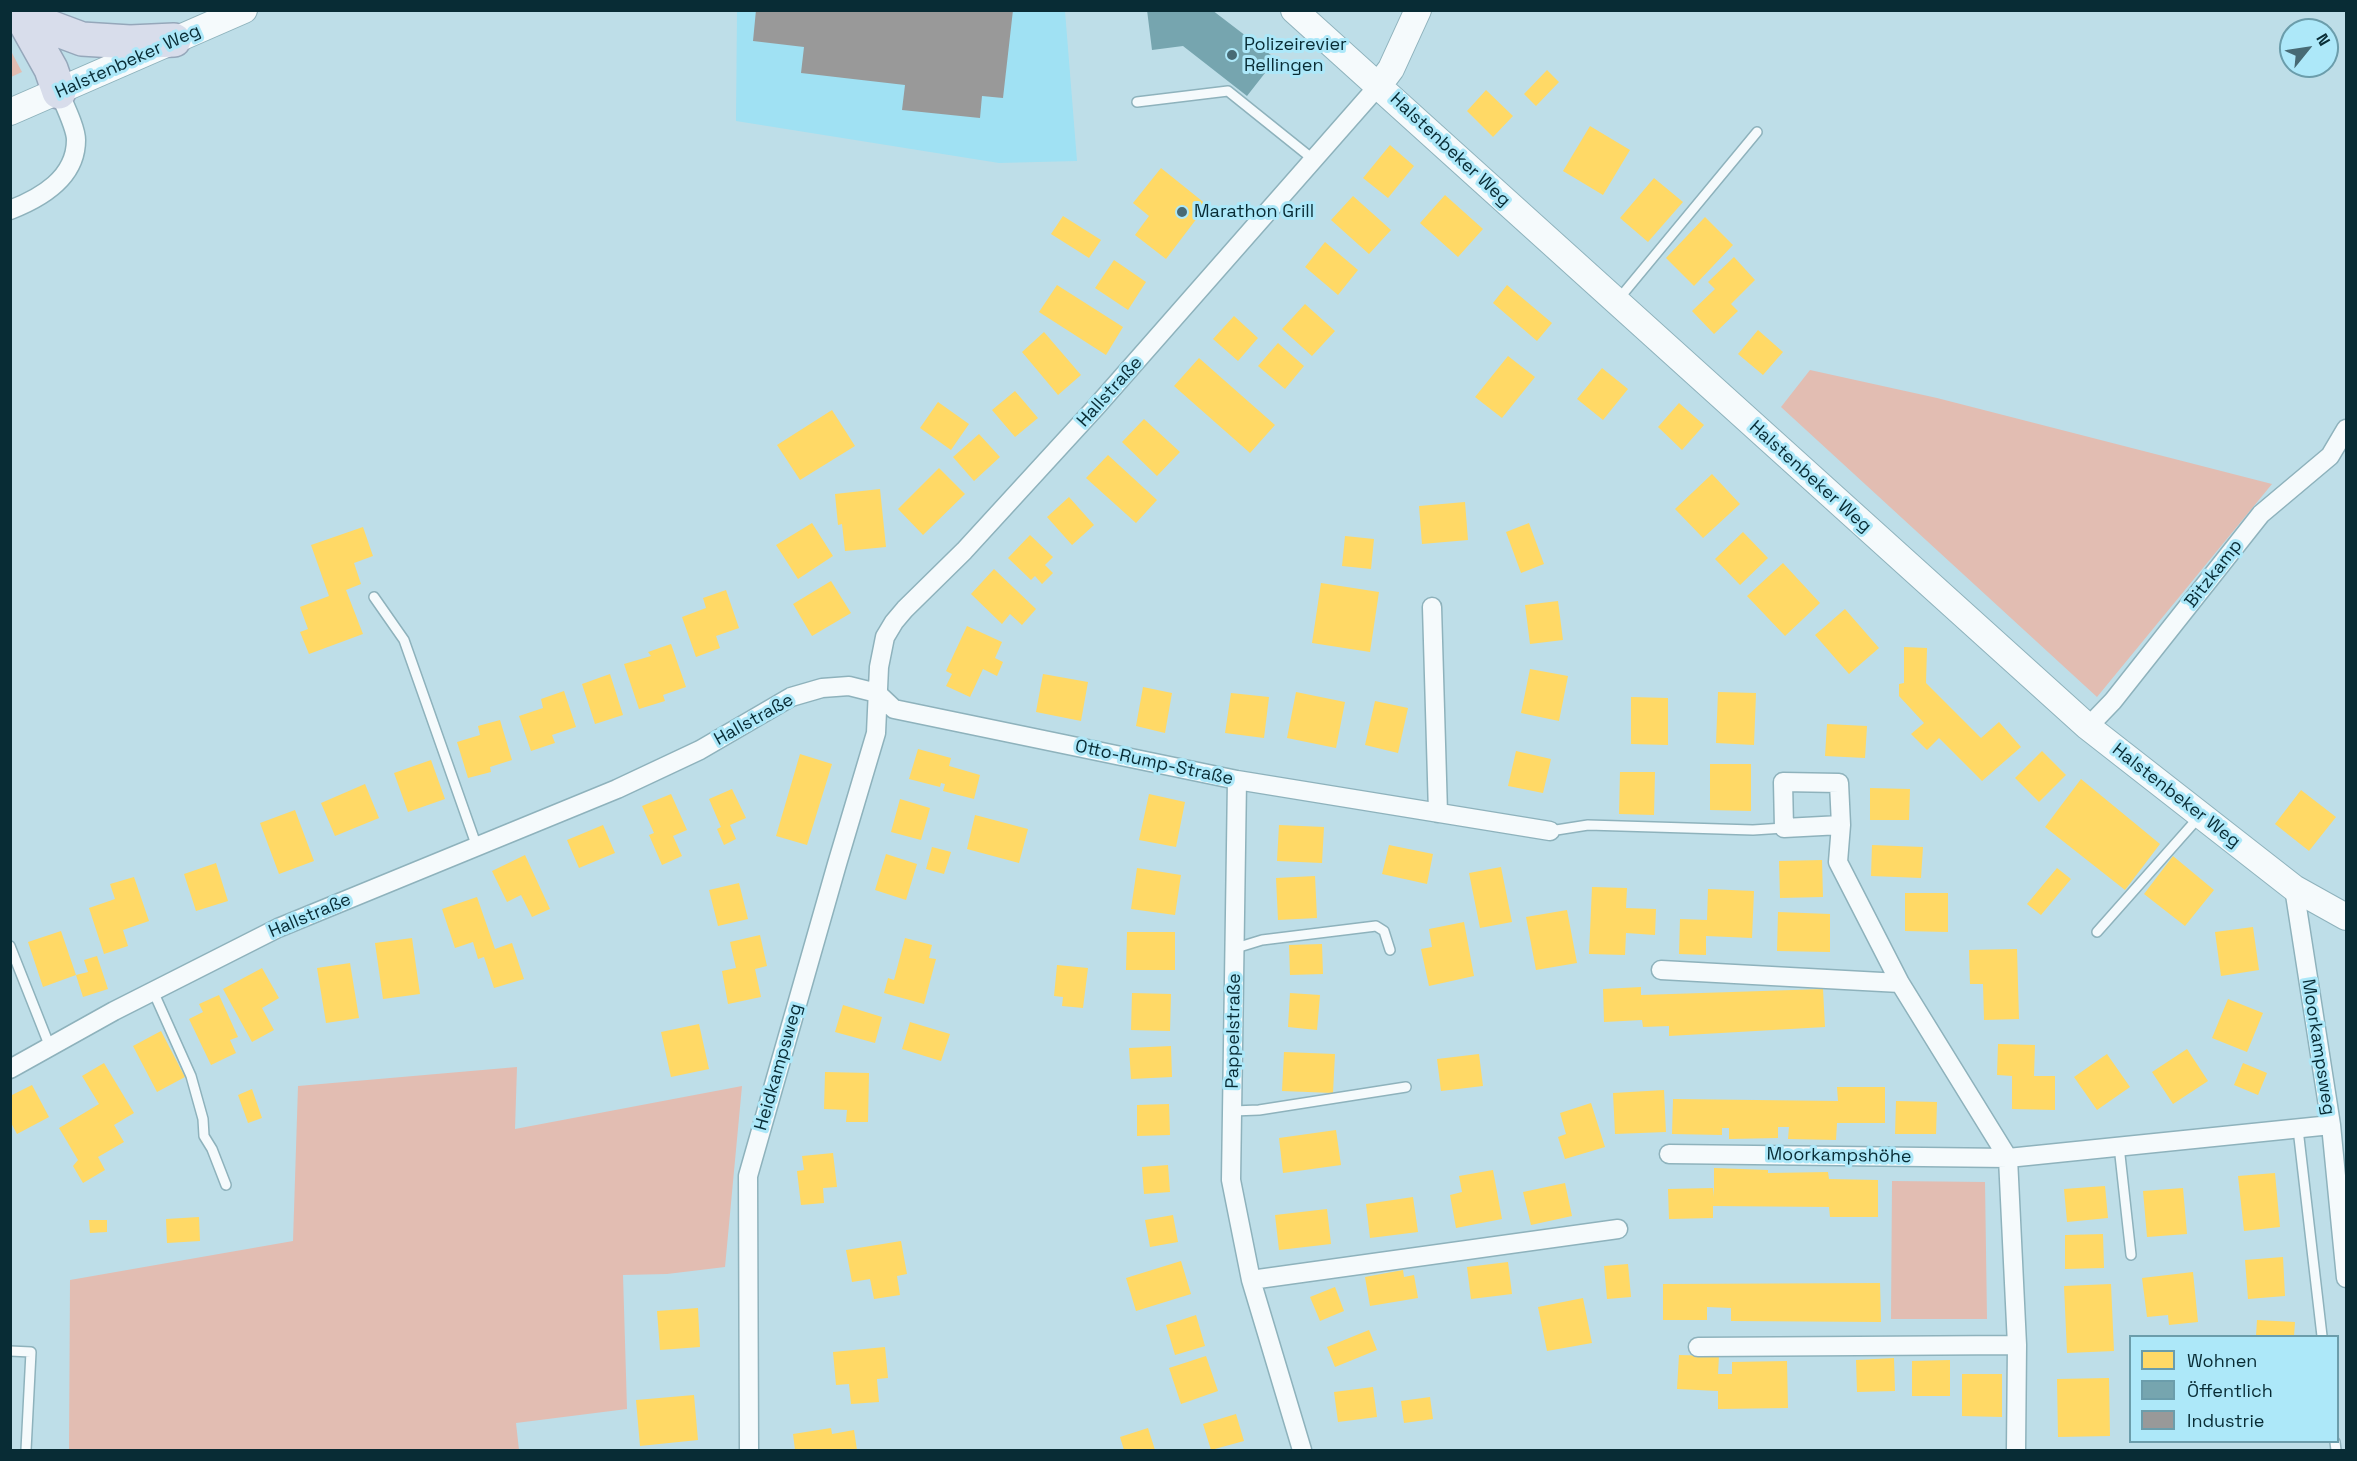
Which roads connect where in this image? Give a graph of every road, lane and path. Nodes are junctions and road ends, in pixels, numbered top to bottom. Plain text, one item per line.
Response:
1 (244, 10) edge
2 (1294, 10) edge
3 (1418, 10) edge
4 (21, 14) edge
5 (174, 40) junction
6 (1379, 85) junction
7 (59, 92) junction
8 (1137, 102) dead end
9 (10, 112) edge
10 (1757, 132) dead end
11 (1314, 160) junction
12 (10, 210) edge
13 (1616, 302) junction
14 (2346, 429) edge
15 (374, 597) dead end
16 (1432, 607) dead end
17 (877, 693) junction
18 (2088, 727) junction
19 (1237, 780) junction
20 (1438, 813) junction
21 (2200, 815) junction
22 (1840, 825) junction
23 (1784, 828) junction
24 (1550, 831) joint
25 (477, 847) junction
26 (2294, 888) junction
27 (2346, 917) edge
28 (2097, 932) dead end
29 (10, 946) edge
30 (1236, 948) junction
31 (1390, 950) dead end
32 (1661, 970) dead end
33 (1900, 983) junction
34 (153, 991) junction
35 (50, 1047) junction
36 (10, 1069) edge
37 (1406, 1087) dead end
38 (1233, 1111) junction
39 (2331, 1125) junction
40 (2298, 1129) junction
41 (2119, 1146) junction
42 (1669, 1154) dead end
43 (2008, 1158) junction
44 (226, 1185) dead end
45 (1618, 1229) dead end
46 (2131, 1255) dead end
47 (2346, 1278) edge
48 (1251, 1280) junction
49 (2322, 1335) edge
50 (2017, 1345) junction
51 (1698, 1347) dead end
52 (10, 1351) edge
53 (26, 1450) edge
54 (749, 1450) edge
55 (1302, 1450) edge
56 (2016, 1450) edge

1 - 5 main road, Halstenbeker Weg
2 - 6 main road, Halstenbeker Weg
3 - 6 main road
4 - 5 highway
4 - 7 highway
5 - 7 main road, Halstenbeker Weg
6 - 11 street, Hallstraße
6 - 13 main road, Halstenbeker Weg
7 - 9 main road, Halstenbeker Weg
7 - 12 street
8 - 11 lane
10 - 13 lane
11 - 17 street, Hallstraße
13 - 18 main road, Halstenbeker Weg
14 - 18 street, Bitzkamp
15 - 25 lane
16 - 20 street
17 - 19 street, Otto-Rump-Straße
17 - 25 street, Hallstraße
17 - 54 street, Heidkampsweg
18 - 21 main road, Halstenbeker Weg
19 - 20 street, Otto-Rump-Straße
19 - 30 street, Pappelstraße
20 - 24 street, Otto-Rump-Straße
21 - 26 main road, Halstenbeker Weg
21 - 28 lane
22 - 23 street
22 - 23 street
22 - 33 street
23 - 24 lane
25 - 34 street, Hallstraße
26 - 27 main road, Halstenbeker Weg
26 - 39 street, Moorkampsweg
29 - 35 lane
30 - 31 lane
30 - 38 street, Pappelstraße
32 - 33 street
33 - 43 street
34 - 35 street, Hallstraße
34 - 44 lane
35 - 36 street, Hallstraße
37 - 38 lane
38 - 48 street, Pappelstraße
39 - 40 street, Moorkampshöhe
39 - 47 street, Moorkampsweg
40 - 41 street, Moorkampshöhe
40 - 49 lane
41 - 43 street, Moorkampshöhe
41 - 46 lane
42 - 43 street, Moorkampshöhe
43 - 50 street
45 - 48 street
48 - 55 street, Pappelstraße
50 - 51 street
50 - 56 street
52 - 53 lane

